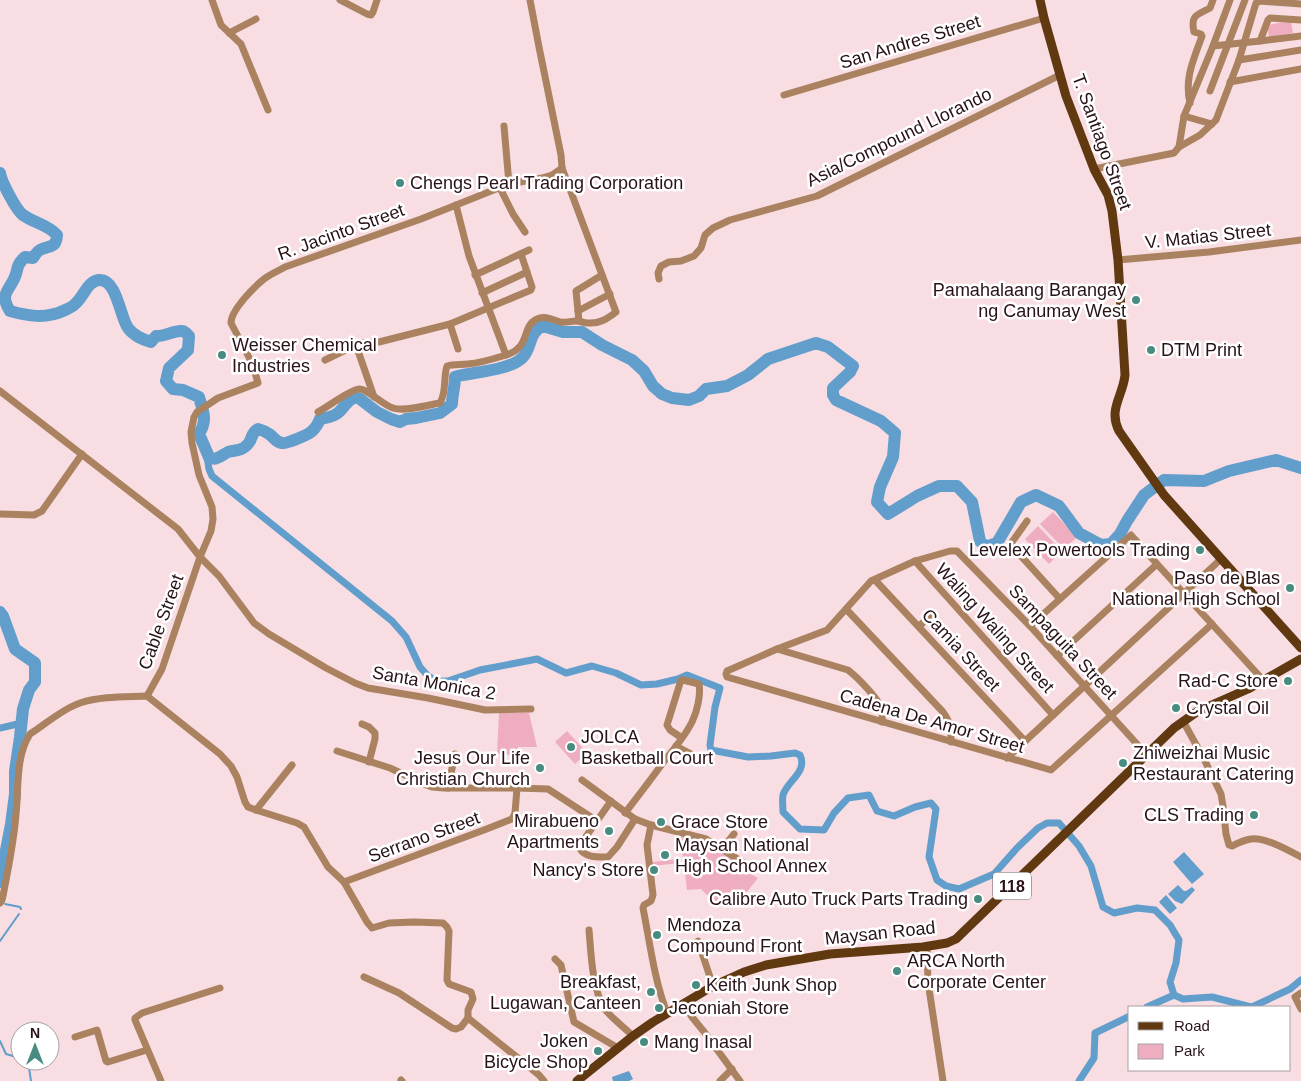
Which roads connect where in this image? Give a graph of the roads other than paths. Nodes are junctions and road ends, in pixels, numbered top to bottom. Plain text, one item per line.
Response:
1 (212, 0) edge
2 (340, 0) edge
3 (377, 0) edge
4 (530, 0) edge
5 (1040, 0) edge
6 (1212, 0) edge
7 (1230, 0) edge
8 (1245, 0) edge
9 (1301, 4) edge
10 (1044, 18) junction
11 (256, 19) dead end
12 (1301, 20) edge
13 (229, 33) junction
14 (1301, 36) edge
15 (1260, 41) junction
16 (1243, 43) junction
17 (1228, 45) junction
18 (1213, 46) junction
19 (1301, 50) edge
20 (1238, 60) junction
21 (1301, 69) edge
22 (1060, 75) junction
23 (1230, 82) junction
24 (1210, 91) dead end
25 (784, 95) dead end
26 (1190, 103) junction
27 (268, 110) dead end
28 (1184, 116) junction
29 (1212, 124) junction
30 (504, 126) dead end
31 (1179, 147) junction
32 (562, 168) junction
33 (1094, 169) junction
34 (509, 184) junction
35 (500, 188) junction
36 (456, 205) junction
37 (525, 232) dead end
38 (1301, 240) edge
39 (530, 250) dead end
40 (521, 254) junction
41 (1118, 260) junction
42 (527, 272) junction
43 (475, 275) junction
44 (602, 275) junction
45 (659, 279) dead end
46 (482, 293) junction
47 (610, 294) junction
48 (488, 309) junction
49 (578, 311) junction
50 (579, 321) junction
51 (450, 324) junction
52 (356, 345) junction
53 (458, 349) dead end
54 (506, 355) junction
55 (325, 360) dead end
56 (0, 391) edge
57 (375, 398) junction
58 (318, 412) dead end
59 (82, 454) junction
60 (0, 514) edge
61 (1026, 522) dead end
62 (200, 557) junction
63 (1221, 559) junction
64 (915, 561) junction
65 (1157, 564) junction
66 (875, 580) junction
67 (1184, 594) junction
68 (1060, 599) junction
69 (846, 608) junction
70 (931, 616) dead end
71 (1212, 624) junction
72 (919, 626) junction
73 (1030, 626) junction
74 (1301, 648) edge
75 (777, 649) junction
76 (1057, 656) junction
77 (1301, 659) edge
78 (1264, 681) junction
79 (1084, 686) junction
80 (147, 696) junction
81 (531, 710) dead end
82 (1053, 715) junction
83 (1111, 716) junction
84 (1183, 721) junction
85 (882, 722) junction
86 (362, 724) dead end
87 (682, 738) junction
88 (1025, 741) junction
89 (951, 742) junction
90 (676, 746) junction
91 (337, 751) dead end
92 (455, 754) dead end
93 (1146, 754) junction
94 (1007, 758) junction
95 (369, 762) junction
96 (706, 762) dead end
97 (292, 765) dead end
98 (582, 780) dead end
99 (448, 788) junction
100 (517, 788) junction
101 (611, 802) junction
102 (256, 810) junction
103 (625, 813) junction
104 (635, 819) junction
105 (598, 821) junction
106 (651, 825) junction
107 (734, 834) dead end
108 (722, 849) junction
109 (1301, 857) edge
110 (744, 863) dead end
111 (344, 882) junction
112 (0, 903) edge
113 (589, 930) dead end
114 (698, 941) dead end
115 (927, 948) junction
116 (555, 959) dead end
117 (364, 977) dead end
118 (713, 985) junction
119 (220, 988) dead end
120 (1301, 993) edge
121 (683, 1004) junction
122 (1301, 1009) edge
123 (667, 1013) junction
124 (468, 1018) junction
125 (633, 1036) junction
126 (75, 1037) dead end
127 (616, 1047) junction
128 (147, 1050) junction
129 (732, 1069) junction
130 (161, 1081) edge
131 (544, 1081) edge
132 (577, 1081) edge
133 (720, 1081) edge
134 (740, 1081) edge
135 (943, 1081) edge

1 - 13 street
2 - 3 street
4 - 32 street
5 - 10 main road, T. Santiago Street
6 - 26 street
7 - 18 street
8 - 17 street
9 - 16 street
10 - 22 main road, T. Santiago Street
10 - 25 street, San Andres Street
11 - 13 street
12 - 15 street
13 - 27 street
14 - 15 street
15 - 16 street
16 - 17 street
16 - 20 street
17 - 18 street
17 - 24 street
18 - 26 street
19 - 20 street
20 - 23 street
21 - 23 street
22 - 33 main road, T. Santiago Street
22 - 45 street, Asia/Compound Llorando
23 - 29 street
26 - 28 street
28 - 29 street
28 - 31 street
29 - 31 street
30 - 34 street
31 - 33 street
32 - 34 street, R. Jacinto Street
32 - 44 street
33 - 41 main road, T. Santiago Street
34 - 35 street, R. Jacinto Street
35 - 36 street, R. Jacinto Street
35 - 37 street
36 - 43 street
36 - 62 street, R. Jacinto Street
38 - 41 street, V. Matias Street
39 - 40 street
40 - 42 street
40 - 43 street
41 - 63 main road, T. Santiago Street
42 - 46 street
42 - 48 street
43 - 46 street
44 - 47 street
44 - 49 street
46 - 48 street
47 - 49 street
47 - 50 street
48 - 51 street
48 - 54 street
49 - 50 street
50 - 54 street
51 - 52 street
51 - 53 street
52 - 55 street
52 - 57 street
54 - 57 street
56 - 59 street, Santa Monica 2
57 - 58 street
59 - 60 street
59 - 62 street, Santa Monica 2
61 - 68 street
62 - 80 street, Cable Street
62 - 81 street, Santa Monica 2
63 - 67 street
63 - 74 main road, T. Santiago Street
64 - 66 street
64 - 73 street, Sampaguita Street
64 - 82 street, Waling Waling Street
65 - 67 street
65 - 68 street
65 - 76 street
66 - 69 street
66 - 72 street, Camia Street
67 - 71 street
67 - 79 street
68 - 73 street
69 - 75 street
69 - 89 street
70 - 72 street
71 - 78 street
71 - 83 street
72 - 88 street, Camia Street
73 - 76 street, Sampaguita Street
75 - 85 street
75 - 85 street, Cadena De Amor Street
76 - 79 street, Sampaguita Street
77 - 78 main road, 118
78 - 84 main road, 118
79 - 82 street
79 - 83 street, Sampaguita Street
80 - 102 street
80 - 112 street
82 - 88 street
83 - 93 street, Sampaguita Street
83 - 94 street, Cadena De Amor Street
84 - 93 main road, 118
84 - 109 street
85 - 89 street, Cadena De Amor Street
86 - 95 street
87 - 87 street
87 - 90 street
88 - 94 street
89 - 94 street, Cadena De Amor Street
90 - 96 street
90 - 103 street
91 - 95 street
92 - 99 street
93 - 115 main road, Maysan Road / 118
95 - 99 street
97 - 102 street
98 - 101 street
99 - 100 street
100 - 105 street
100 - 111 street, Serrano Street
101 - 103 street
101 - 105 street
102 - 111 street
103 - 104 street
104 - 105 street
104 - 106 street
106 - 108 street
106 - 123 street
107 - 108 street
108 - 110 street
111 - 124 street
113 - 125 street
114 - 118 street
115 - 118 main road, Maysan Road / 118
115 - 135 street
116 - 127 street
117 - 124 street
118 - 121 main road, Maysan Road / 118
119 - 128 street
120 - 122 street
121 - 123 main road, Maysan Road / 118
121 - 129 street
123 - 125 main road, Maysan Road / 118
124 - 131 street
125 - 127 main road, Maysan Road / 118
126 - 128 street
127 - 132 main road, Maysan Road / 118
128 - 130 street
129 - 133 street
129 - 134 street

